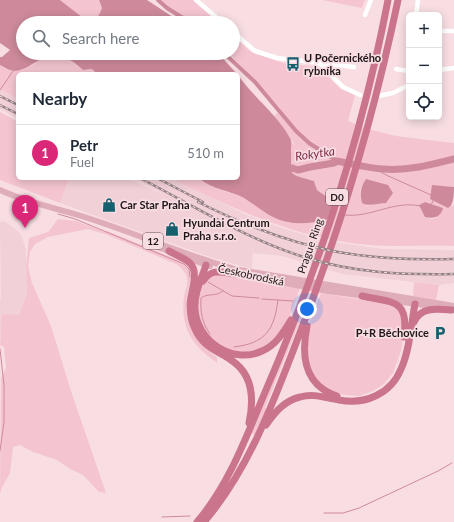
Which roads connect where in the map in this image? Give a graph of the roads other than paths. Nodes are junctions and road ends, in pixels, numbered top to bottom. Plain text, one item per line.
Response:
1 (196, 0) edge
2 (371, 0) edge
3 (388, 0) edge
4 (398, 0) edge
5 (418, 0) edge
6 (416, 12) edge
7 (365, 15) dead end
8 (215, 16) edge
9 (442, 31) edge
10 (454, 31) edge
11 (240, 38) edge
12 (319, 63) junction
13 (354, 68) dead end
14 (454, 68) edge
15 (396, 70) dead end
16 (442, 70) edge
17 (406, 71) edge
18 (406, 86) edge
19 (360, 95) dead end
20 (378, 96) dead end
21 (0, 190) edge
22 (102, 223) junction
23 (169, 251) junction
24 (205, 262) junction
25 (236, 274) junction
26 (362, 296) junction
27 (195, 298) junction
28 (413, 301) junction
29 (190, 304) junction
30 (453, 309) edge
31 (298, 311) junction
32 (308, 316) junction
33 (409, 339) junction
34 (402, 357) junction
35 (257, 438) junction
36 (243, 445) junction
37 (197, 522) edge
38 (204, 522) edge

1 - 8 street
2 - 7 street
3 - 31 highway, Prague Ring / D0
4 - 32 highway, Prague Ring / D0
5 - 6 street
9 - 10 street
11 - 12 street
12 - 13 street
12 - 19 street
14 - 16 street
15 - 17 street
18 - 20 street
21 - 22 main road, Českobrodská / 12
22 - 23 main road, Českobrodská / 12
22 - 24 main road, Českobrodská / 12
23 - 24 main road, Českobrodská / 12
23 - 29 highway
24 - 25 main road, Českobrodská / 12
24 - 27 highway
24 - 28 main road, Českobrodská / 12
24 - 29 highway
25 - 26 main road, Českobrodská
25 - 27 highway
26 - 28 main road, Českobrodská
26 - 34 highway
27 - 31 highway
28 - 30 main road, Českobrodská
28 - 33 highway
28 - 34 highway
29 - 36 highway
30 - 33 highway
31 - 36 highway, Prague Ring / D0
32 - 34 highway
32 - 35 highway
33 - 35 highway
35 - 38 highway
36 - 37 highway

